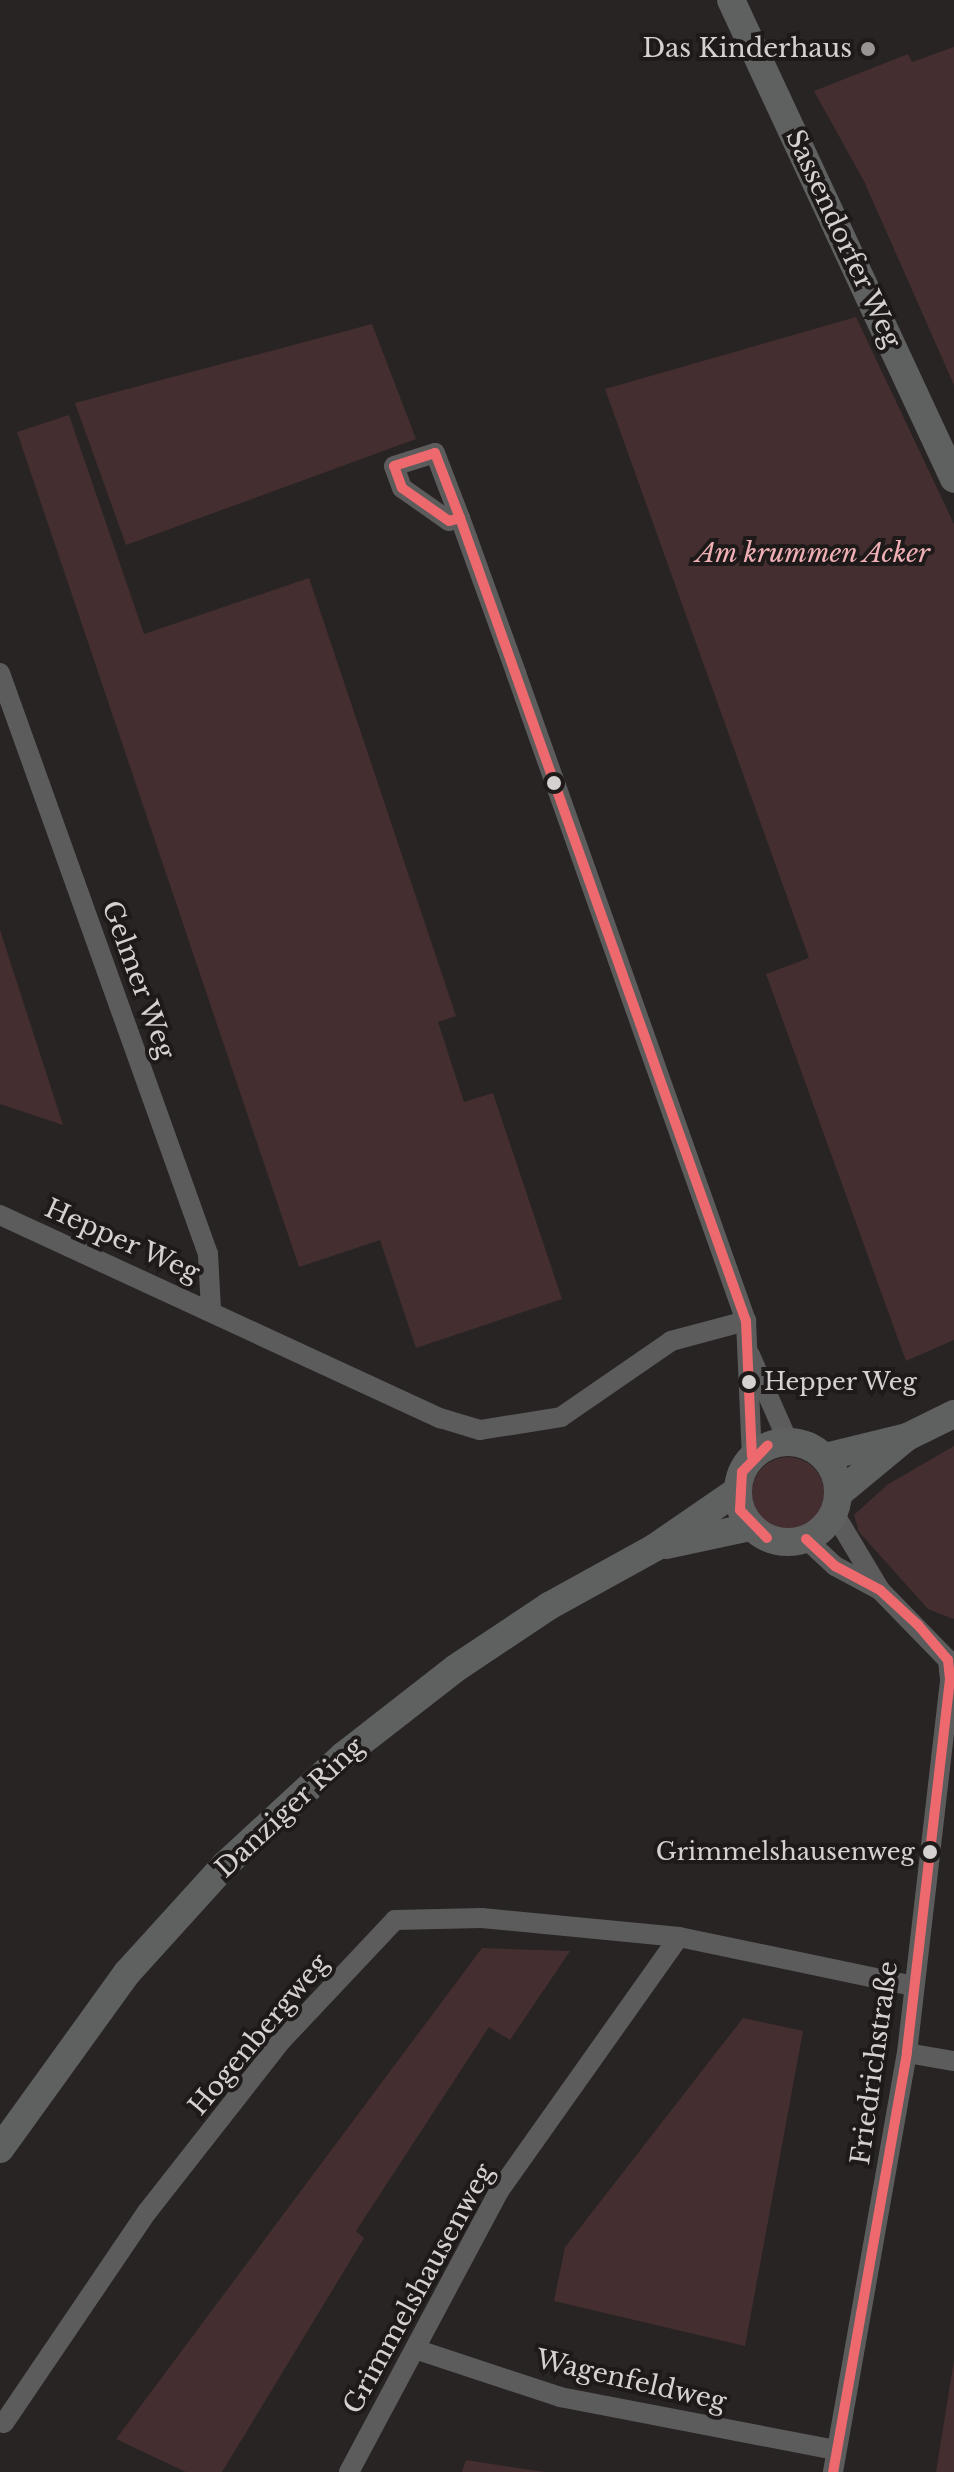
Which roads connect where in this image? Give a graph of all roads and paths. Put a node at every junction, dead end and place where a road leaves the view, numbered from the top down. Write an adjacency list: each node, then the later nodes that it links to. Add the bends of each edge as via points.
1 (731, 0): 2 (main road, Sassendorfer Weg)
2 (954, 479)
3 (460, 518): 8 (street)
4 (0, 673): 5 (street, Gelmer Weg)
5 (9, 728): 7 (street, Gelmer Weg, via 208,1254)
6 (0, 1215): 7 (street, Hepper Weg)
7 (211, 1309): 8 (street, Hepper Weg, via 440,1418 480,1430 561,1417 671,1341)
8 (746, 1321): 9 (street)
9 (750, 1355): 12 (street); 13 (street, via 746,1383)
10 (954, 1414): 11 (main road)
11 (907, 1437): 14 (main road); 16 (main road)
12 (788, 1441): 13 (main road); 14 (main road, via 808,1445)
13 (752, 1456): 15 (main road)
14 (825, 1457): 16 (main road, via 836,1474)
15 (737, 1491): 17 (main road); 19 (main road, Danziger Ring)
16 (836, 1503): 18 (main road); 20 (street)
17 (751, 1527): 18 (main road, via 786,1543); 19 (main road, Danziger Ring)
18 (806, 1539): 20 (street, via 835,1566)
19 (654, 1548): 25 (main road, Danziger Ring, via 482,1650 343,1756 225,1865 127,1973)
20 (880, 1590): 22 (street, Friedrichstraße, via 948,1660 950,1679)
21 (679, 1937): 22 (street); 26 (street, Grimmelshausenweg, via 499,2191); 27 (street, Hogenbergweg, via 482,1918 395,1920 282,2040 147,2212)
22 (913, 1986): 23 (street, Friedrichstraße)
23 (907, 2053): 24 (street); 28 (street, Friedrichstraße)
24 (954, 2061)
25 (0, 2149)
26 (418, 2350): 28 (street, Wagenfeldweg, via 560,2397); 29 (street, Grimmelshausenweg)
27 (4, 2423)
28 (836, 2450): 30 (street, Friedrichstraße)
29 (349, 2472)
30 (833, 2472)

